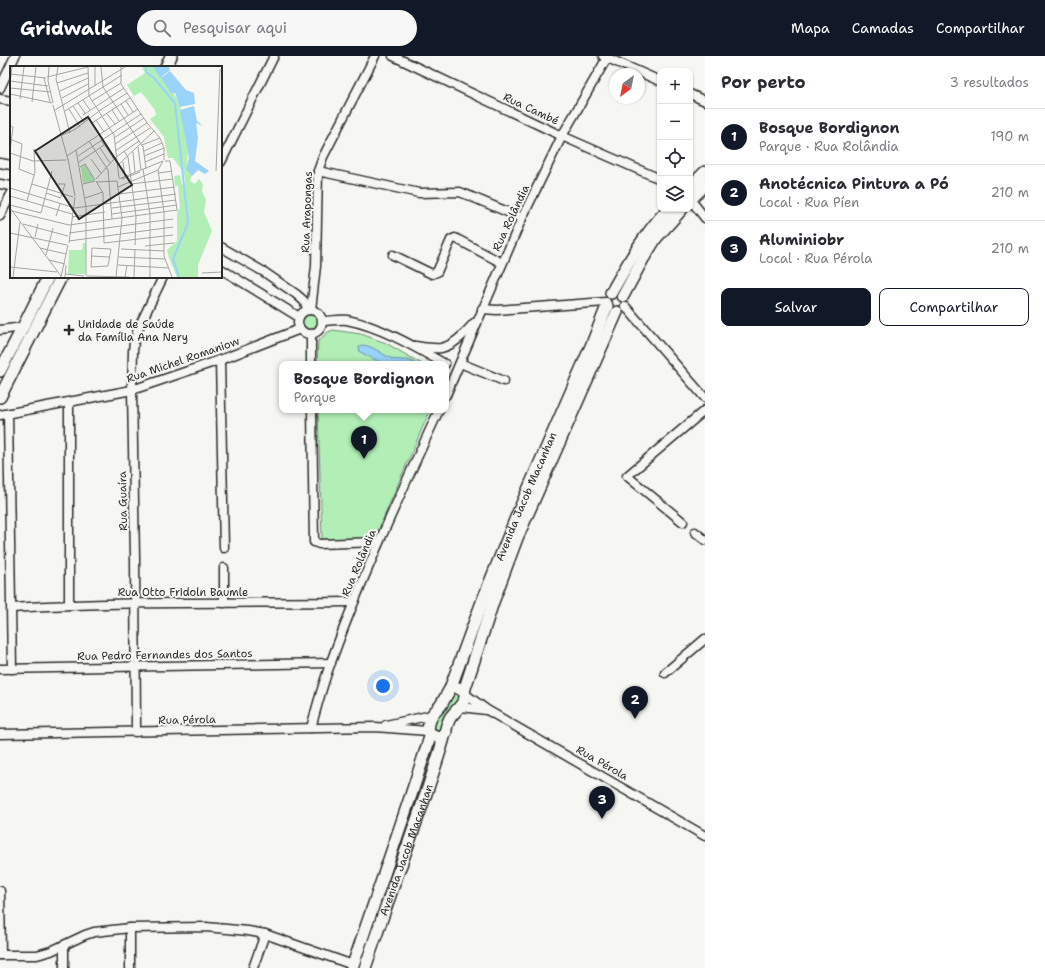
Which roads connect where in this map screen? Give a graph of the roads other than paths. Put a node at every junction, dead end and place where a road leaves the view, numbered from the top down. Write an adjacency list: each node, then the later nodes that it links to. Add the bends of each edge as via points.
1 (15, 56): 8 (street)
2 (171, 56): 7 (main road)
3 (274, 56): 16 (street)
4 (375, 56): 19 (street, Rua Arapongas)
5 (393, 56): 15 (street, Rua Cambé)
6 (606, 57): 9 (street); 15 (street, Rua Rolândia)
7 (166, 66)
8 (4, 70): 10 (street)
9 (657, 80)
10 (0, 88)
11 (693, 95): 14 (street)
12 (0, 98): 13 (street)
13 (10, 101)
14 (705, 101)
15 (562, 136): 21 (street, Rua Cambé); 32 (street, Rua Rolândia)
16 (222, 160)
17 (0, 163): 18 (street)
18 (10, 166)
19 (318, 171): 32 (street, via 419,193 460,192); 44 (street, Rua Arapongas, via 316,266)
20 (705, 172): 23 (main road)
21 (657, 178)
22 (0, 184): 25 (street)
23 (693, 184)
24 (705, 185): 27 (main road)
25 (10, 186)
26 (10, 196): 31 (street)
27 (693, 197)
28 (693, 204): 33 (street)
29 (665, 212): 41 (main road, Avenida Jacob Macanhan, via 642,240)
30 (679, 212): 42 (main road, Avenida Jacob Macanhan, via 656,238 642,259)
31 (0, 216)
32 (522, 218): 36 (street, Rua Rolândia)
33 (705, 218)
34 (222, 248): 44 (street, via 296,294)
35 (394, 255): 36 (street, via 432,274 437,272 451,240 455,238)
36 (502, 263): 43 (street, Rua Rolândia)
37 (222, 270): 45 (street)
38 (48, 278): 48 (main road)
39 (60, 278): 62 (main road)
40 (163, 278): 61 (street, Rua Guaíra, via 134,342)
41 (608, 300): 42 (main road, via 611,311); 42 (main road, via 617,292); 43 (street, via 497,310); 86 (main road, Avenida Jacob Macanhan, via 592,344 517,515)
42 (622, 305): 63 (street); 87 (main road, Avenida Jacob Macanhan, via 517,538)
43 (482, 309): 46 (street, Rua Rolândia)
44 (310, 310): 45 (street); 47 (street, via 318,312)
45 (299, 317): 49 (street)
46 (478, 319): 52 (street, via 460,338 446,346); 57 (street, Rua Rolândia)
47 (323, 321): 51 (street, via 320,331); 52 (street, via 346,320 372,327)
48 (23, 328): 50 (street); 58 (main road)
49 (300, 329): 51 (street); 53 (street, Rua Michel Romaniow)
50 (0, 330)
51 (311, 335): 54 (street)
52 (412, 346): 55 (street)
53 (220, 360): 61 (street, Rua Michel Romaniow); 73 (street)
54 (311, 361)
55 (440, 361)
56 (449, 364): 57 (street)
57 (459, 366): 59 (street); 60 (street, Rua Rolândia)
58 (0, 371)
59 (504, 381)
60 (449, 388)
61 (132, 390): 64 (street, Rua Michel Romaniow); 76 (street, Rua Guaíra)
62 (0, 397)
63 (705, 398)
64 (69, 402): 68 (street, Rua Michel Romaniow); 78 (street)
65 (705, 410): 69 (street, via 627,476)
66 (312, 413): 72 (street, via 314,542)
67 (438, 413): 72 (street, Rua Rolândia)
68 (4, 415): 79 (street)
69 (683, 522)
70 (694, 532): 71 (street)
71 (705, 540)
72 (379, 542): 75 (street, Rua Rolândia)
73 (224, 548)
74 (224, 568): 77 (street)
75 (354, 602): 77 (street, Rua Otto Fridoln Baumle); 81 (street, Rua Rolândia)
76 (135, 603): 77 (street, Rua Otto Fridoln Baumle); 78 (street, Rua Otto Fridoln Baumle); 82 (street, Rua Guaíra)
77 (224, 603)
78 (69, 605): 79 (street, Rua Otto Fridoln Baumle)
79 (12, 608): 84 (street)
80 (705, 639): 85 (street)
81 (331, 663): 82 (street, Rua Pedro Fernandes dos Santos); 92 (street, Rua Rolândia)
82 (136, 666): 84 (street, Rua Pedro Fernandes dos Santos); 93 (street, Rua Guaíra)
83 (0, 669): 84 (street, Rua Pedro Fernandes dos Santos)
84 (12, 669)
85 (665, 673)
86 (450, 689): 87 (main road, via 455,687); 90 (main road, Avenida Jacob Macanhan)
87 (464, 692): 88 (main road, Avenida Jacob Macanhan); 89 (street, Rua Pérola)
88 (461, 707): 89 (street, Rua Pérola); 94 (main road, Avenida Jacob Macanhan, via 450,719)
89 (488, 710): 97 (street, Rua Pérola)
90 (432, 715): 91 (street, Rua Pérola); 95 (main road, Avenida Jacob Macanhan, via 429,723)
91 (375, 727): 92 (street, Rua Pérola); 95 (street, Rua Pérola)
92 (311, 728): 93 (street, Rua Pérola)
93 (136, 732): 96 (street, Rua Pérola)
94 (446, 732): 95 (main road, via 438,737); 107 (main road, Avenida Jacob Macanhan, via 432,780)
95 (430, 733): 103 (main road, Avenida Jacob Macanhan, via 412,795)
96 (0, 734)
97 (705, 836)
98 (0, 891): 102 (street)
99 (130, 928): 100 (street, via 206,927); 101 (street, via 90,934); 105 (street)
100 (265, 934): 103 (street); 106 (street)
101 (64, 945): 102 (street, via 38,955); 104 (street)
102 (1, 955)
103 (352, 966)
104 (64, 968)
105 (130, 968)
106 (253, 968)
107 (365, 968)

